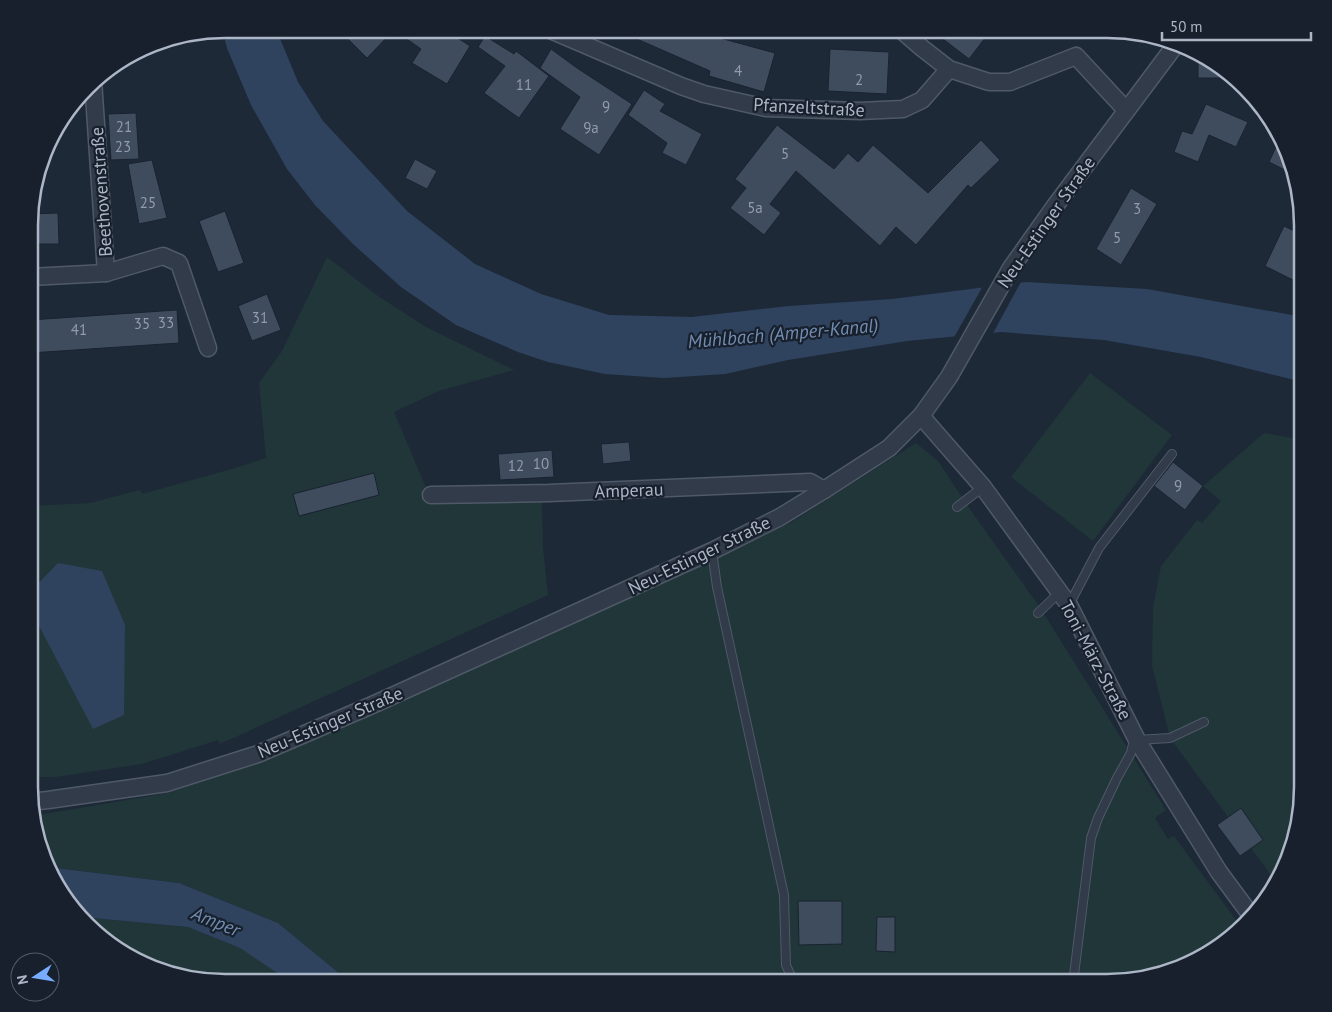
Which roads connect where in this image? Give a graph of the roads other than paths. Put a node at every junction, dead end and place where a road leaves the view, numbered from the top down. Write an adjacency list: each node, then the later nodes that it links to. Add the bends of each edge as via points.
1 (569, 38): 4 (street, Pfanzeltstraße, via 682,86 766,108 903,109 922,100)
2 (910, 38): 4 (street)
3 (1172, 49): 6 (street, Neu-Estinger Straße)
4 (949, 69): 6 (street, via 989,82 1010,82 1076,56)
5 (95, 90): 7 (street, Beethovenstraße)
6 (1126, 110): 10 (street, Neu-Estinger Straße, via 1008,272 950,377)
7 (106, 273): 8 (street, Beethovenstraße); 9 (street, Beethovenstraße, via 163,256 180,263)
8 (38, 277)
9 (208, 348)
10 (921, 416): 12 (street, Toni-März-Straße); 13 (street, Neu-Estinger Straße, via 889,448)
11 (1172, 454): 17 (lane)
12 (983, 487): 15 (lane); 17 (street, Toni-März-Straße)
13 (824, 490): 14 (street, Amperau, via 810,482 568,493); 16 (street, Neu-Estinger Straße, via 780,517)
14 (431, 495)
15 (957, 507)
16 (712, 551): 21 (street, Neu-Estinger Straße, via 258,754 166,783); 23 (lane, via 717,587 784,894 786,965)
17 (1064, 598): 18 (lane); 20 (street, Toni-März-Straße)
18 (1038, 613)
19 (1204, 722): 20 (lane, via 1170,738)
20 (1137, 740): 22 (street, Toni-März-Straße, via 1219,872); 24 (lane, via 1091,838)
21 (38, 801)
22 (1248, 911)
23 (790, 975)
24 (1074, 975)

